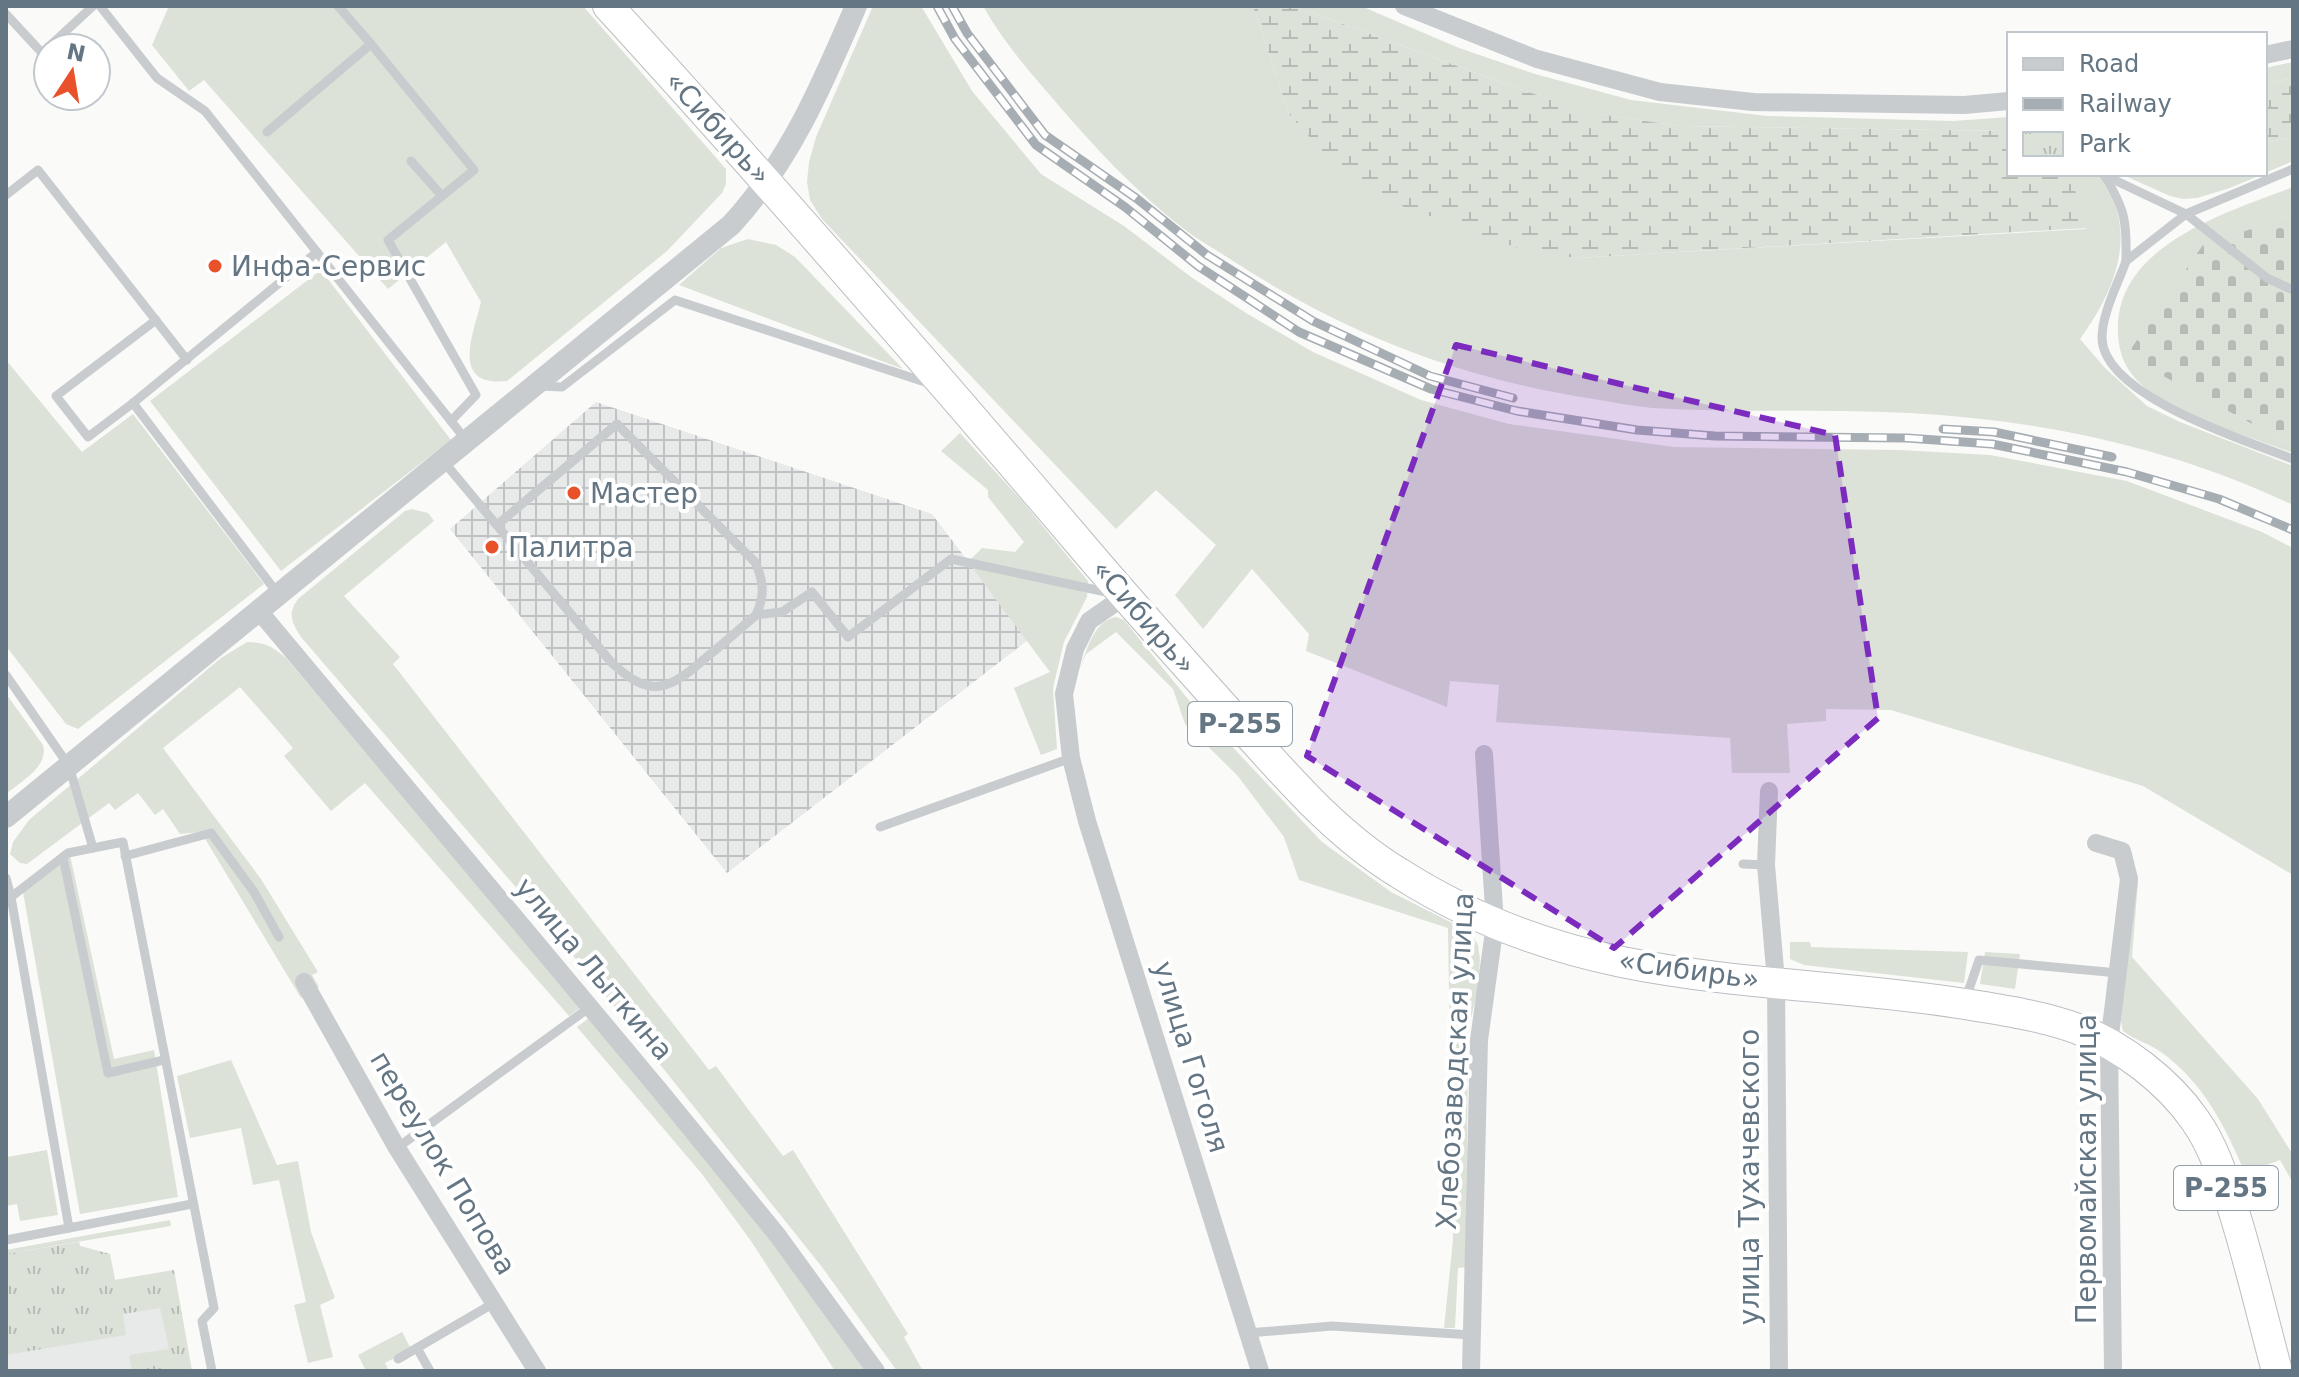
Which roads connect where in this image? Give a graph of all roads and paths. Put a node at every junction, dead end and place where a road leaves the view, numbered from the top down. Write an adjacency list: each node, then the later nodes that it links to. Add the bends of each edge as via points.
1 (93, 6): 7 (lane, via 42,53)
2 (100, 6): 21 (lane, via 157,78 205,111)
3 (338, 6): 8 (lane)
4 (608, 6): 17 (highway, «Сибирь» / Р-255)
5 (1404, 6): 11 (street, via 1537,59 1660,92 1753,102)
6 (855, 8): 17 (street, via 791,147)
7 (6, 14)
8 (371, 44): 12 (lane); 19 (lane, via 474,170)
9 (2293, 49): 10 (street)
10 (2267, 55)
11 (2007, 101)
12 (267, 132)
13 (411, 161): 19 (lane)
14 (2293, 169): 20 (lane)
15 (2105, 176): 22 (lane, via 2121,202)
16 (2108, 176): 20 (lane)
17 (767, 182): 26 (street, via 716,239); 27 (highway, «Сибирь» / Р-255)
18 (6, 195): 24 (lane, via 38,170)
19 (442, 196): 29 (lane, via 388,240 476,395)
20 (2186, 214): 22 (lane); 23 (lane, via 2267,278)
21 (317, 252): 25 (lane); 29 (lane)
22 (2126, 261): 31 (lane, via 2102,337 2113,366 2155,401)
23 (2293, 290)
24 (156, 320): 25 (lane); 28 (lane, via 56,396 88,437)
25 (187, 360): 28 (lane)
26 (534, 386): 27 (lane, via 562,387 675,300); 30 (street)
27 (949, 390): 35 (highway, «Сибирь» / Р-255)
28 (133, 403): 34 (lane)
29 (451, 421): 30 (lane)
30 (466, 440): 32 (street)
31 (2293, 459)
32 (442, 460): 33 (lane); 34 (street)
33 (497, 525): 37 (lane, via 611,662 646,686 679,681); 37 (lane, via 617,424 755,562 764,592)
34 (278, 594): 36 (street)
35 (1125, 596): 37 (lane, via 951,559 848,637 812,592 782,612); 40 (street, улица Гоголя, via 1089,621 1075,649 1064,694); 53 (highway, «Сибирь» / Р-255, via 1293,784 1344,833 1395,871)
36 (259, 611): 41 (street); 59 (street, улица Лыткина)
37 (756, 615)
38 (6, 675): 41 (lane)
39 (1484, 754): 53 (street, Хлебозаводская улица)
40 (1071, 758): 44 (lane); 67 (street, улица Гоголя)
41 (69, 766): 43 (street); 46 (lane)
42 (1769, 791): 50 (street, улица Тухачевского)
43 (6, 817)
44 (880, 827)
45 (2096, 843): 55 (street, Первомайская улица, via 2122,851 2129,879)
46 (93, 848): 47 (lane, via 123,842); 48 (lane)
47 (125, 856): 54 (lane, via 211,833); 61 (lane)
48 (63, 857): 52 (lane); 61 (lane, via 108,1073)
49 (1743, 864): 50 (lane)
50 (1766, 865): 56 (street, улица Тухачевского)
51 (6, 878): 52 (lane)
52 (8, 899): 64 (lane)
53 (1495, 924): 56 (highway, «Сибирь» / Р-255, via 1626,963); 68 (street, Хлебозаводская улица, via 1479,1040)
54 (279, 937)
55 (2118, 973): 58 (lane, via 1979,960); 60 (street, Первомайская улица)
56 (1776, 981): 58 (highway, «Сибирь» / Р-255); 77 (street, улица Тухачевского)
57 (304, 982): 62 (street, переулок Попова)
58 (1964, 1004): 60 (highway, «Сибирь» / Р-255, via 2054,1022)
59 (590, 1007): 62 (lane); 74 (street, улица Лыткина, via 778,1236)
60 (2109, 1044): 78 (street, Первомайская улица); 79 (highway, Р-255, via 2159,1080 2194,1119 2211,1149)
61 (164, 1060): 63 (lane)
62 (397, 1148): 66 (street, переулок Попова)
63 (192, 1204): 64 (lane); 71 (lane, via 214,1308 202,1321)
64 (69, 1228): 65 (lane)
65 (6, 1240)
66 (494, 1303): 69 (lane); 73 (street, переулок Попова)
67 (1248, 1333): 68 (lane, via 1332,1326); 75 (street, улица Гоголя)
68 (1472, 1335): 76 (street, Хлебозаводская улица)
69 (417, 1348): 70 (lane); 72 (lane)
70 (398, 1359)
71 (212, 1371)
72 (430, 1371)
73 (537, 1371)
74 (876, 1371)
75 (1260, 1371)
76 (1471, 1371)
77 (1779, 1371)
78 (2113, 1371)
79 (2277, 1371)

